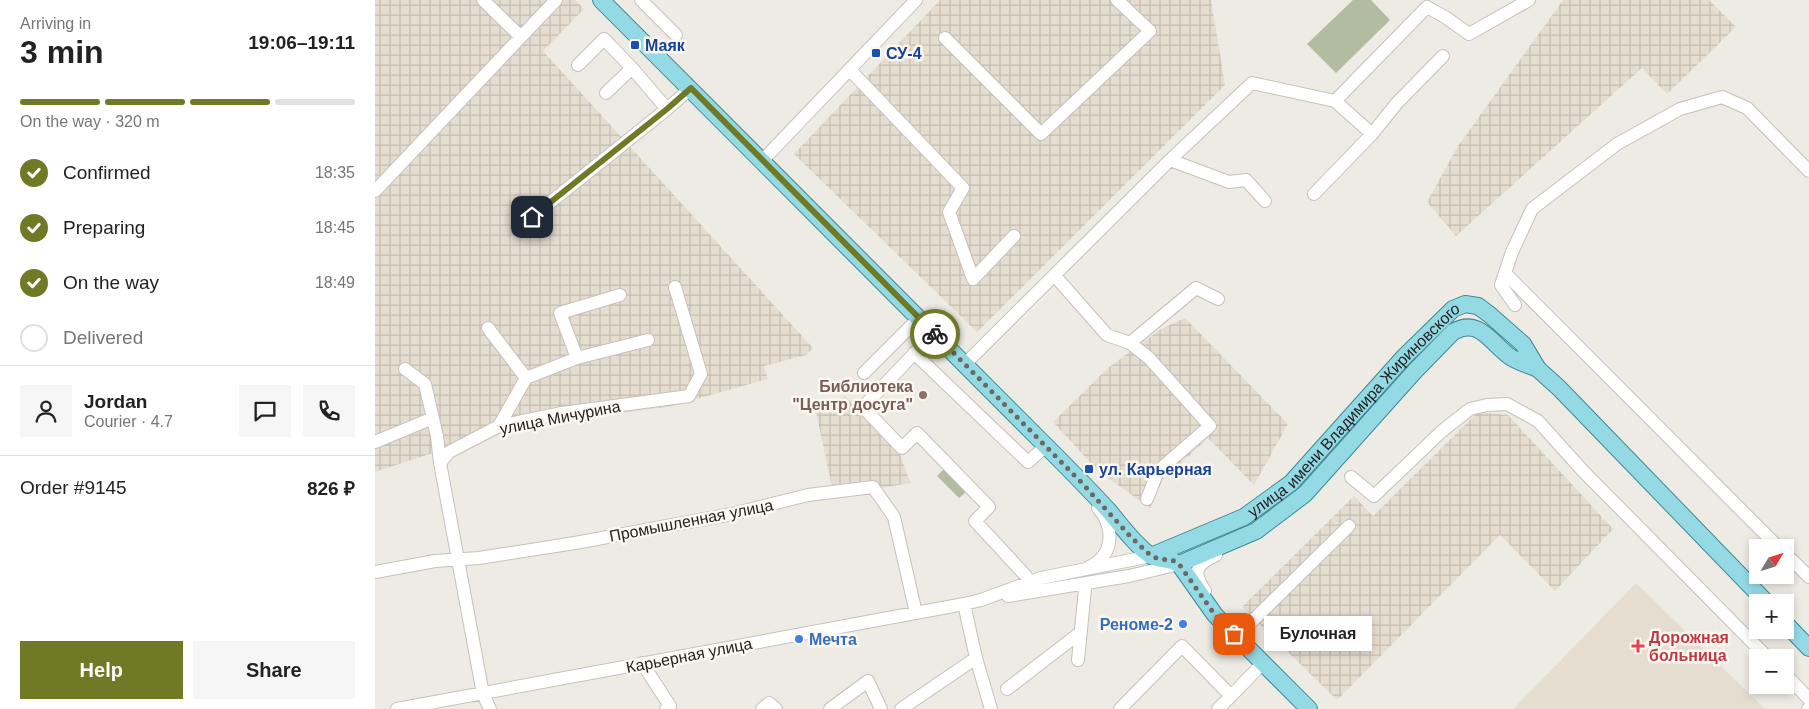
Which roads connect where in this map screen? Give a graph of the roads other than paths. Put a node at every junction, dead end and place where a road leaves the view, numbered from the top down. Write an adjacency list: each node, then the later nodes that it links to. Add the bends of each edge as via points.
1 (483, 0): 9 (street)
2 (556, 0): 9 (street)
3 (601, 0): 15 (main road)
4 (641, 0): 8 (street)
5 (917, 0): 14 (street)
6 (1117, 0): 10 (street, via 1150,31 1041,134)
7 (1529, 0): 17 (street, via 1469,34 1427,7)
8 (676, 35)
9 (521, 37): 23 (street)
10 (945, 38)
11 (1443, 56): 19 (street, via 1397,102)
12 (578, 65): 13 (street, via 603,39)
13 (633, 68): 16 (street); 18 (street)
14 (850, 70): 21 (street); 27 (street, via 963,188 949,212 973,279)
15 (691, 88): 18 (street); 21 (main road)
16 (606, 93)
17 (1335, 101): 19 (street); 20 (street, via 1252,83)
18 (667, 109): 26 (street)
19 (1373, 134): 24 (street)
20 (1170, 160): 25 (street, via 1229,182 1246,180); 29 (street)
21 (762, 162): 34 (main road)
22 (1809, 171): 28 (street, via 1747,108 1722,97 1680,109 1617,144 1532,209)
23 (375, 191)
24 (1315, 194)
25 (1265, 201)
26 (517, 229)
27 (1014, 236)
28 (1505, 273): 33 (street, via 1501,285); 55 (street)
29 (1055, 276): 38 (street, via 1107,335); 41 (street)
30 (675, 288): 47 (street, улица Мичурина, via 701,374 689,396 562,413)
31 (620, 295): 40 (street, via 560,313)
32 (1218, 299): 38 (street, via 1196,288)
33 (1515, 305)
34 (919, 318): 36 (main road); 44 (street)
35 (488, 328): 45 (street)
36 (933, 333): 39 (street); 41 (main road)
37 (648, 340): 40 (street)
38 (1130, 342): 52 (street, via 1149,358 1210,426 1158,471)
39 (914, 353): 49 (street, via 1028,462); 62 (street, via 863,407 902,448 917,433 989,507 975,521)
40 (577, 358): 45 (street)
41 (965, 364): 49 (main road)
42 (405, 369): 46 (street, via 425,384)
43 (1538, 369): 54 (main road, улица имени Владимира Жириновского, via 1511,357 1477,328 1469,326 1453,332 1305,494); 56 (main road, улица имени Владимира Жириновского, via 1523,344 1478,306 1465,304 1453,308 1403,358 1291,483 1244,517); 65 (main road, улица имени Владимира Жириновского)
44 (865, 373)
45 (526, 378): 47 (street)
46 (433, 418): 48 (street); 50 (street)
47 (499, 426): 50 (street, улица Мичурина, via 449,452)
48 (375, 442)
49 (1049, 448): 56 (main road); 60 (street, via 1104,514 1110,530 1109,545 1104,554)
50 (439, 463): 57 (street)
51 (1351, 477): 73 (street, via 1374,496 1442,431 1470,409 1487,404 1507,404 1537,422)
52 (1147, 499)
53 (1349, 526): 71 (street)
54 (1255, 531): 59 (main road, улица имени Владимира Жириновского); 71 (street, via 1237,545 1207,559 1198,570 1199,581)
55 (1770, 539)
56 (1151, 556): 59 (main road); 60 (street, Карьерная улица)
57 (457, 559): 61 (street, Промышленная улица); 68 (street, Промышленная улица, via 575,543 732,514 808,495 873,487 893,517); 80 (street)
58 (1794, 562): 63 (street)
59 (1179, 564): 66 (street, Карьерная улица, via 1048,591); 71 (main road, via 1215,615)
60 (1082, 570): 66 (street, Карьерная улица, via 1041,578)
61 (375, 572)
62 (1026, 576)
63 (1809, 577)
64 (1085, 589): 69 (street)
65 (1758, 594)
66 (981, 600): 67 (street, Карьерная улица)
67 (964, 604): 68 (street, Карьерная улица); 74 (street)
68 (916, 613): 76 (street, Карьерная улица)
69 (1081, 632): 75 (street); 79 (street)
70 (1794, 632): 72 (main road)
71 (1235, 635): 77 (main road)
72 (1809, 648)
73 (1759, 649)
74 (976, 658): 90 (street); 91 (street)
75 (1078, 660)
76 (641, 663): 80 (street, Карьерная улица); 83 (street)
77 (1263, 663): 81 (street); 94 (main road)
78 (1794, 683): 82 (street)
79 (1007, 689)
80 (483, 694): 84 (street, Карьерная улица); 85 (street)
81 (1231, 696): 92 (street, via 1182,646); 93 (street)
82 (1809, 698)
83 (669, 708)
84 (397, 709)
85 (490, 709)
86 (761, 709): 87 (street, via 769,703)
87 (776, 709)
88 (830, 709): 89 (street, via 868,681)
89 (881, 709)
90 (901, 709)
91 (991, 709)
92 (1120, 709)
93 (1218, 709)
94 (1309, 709)

